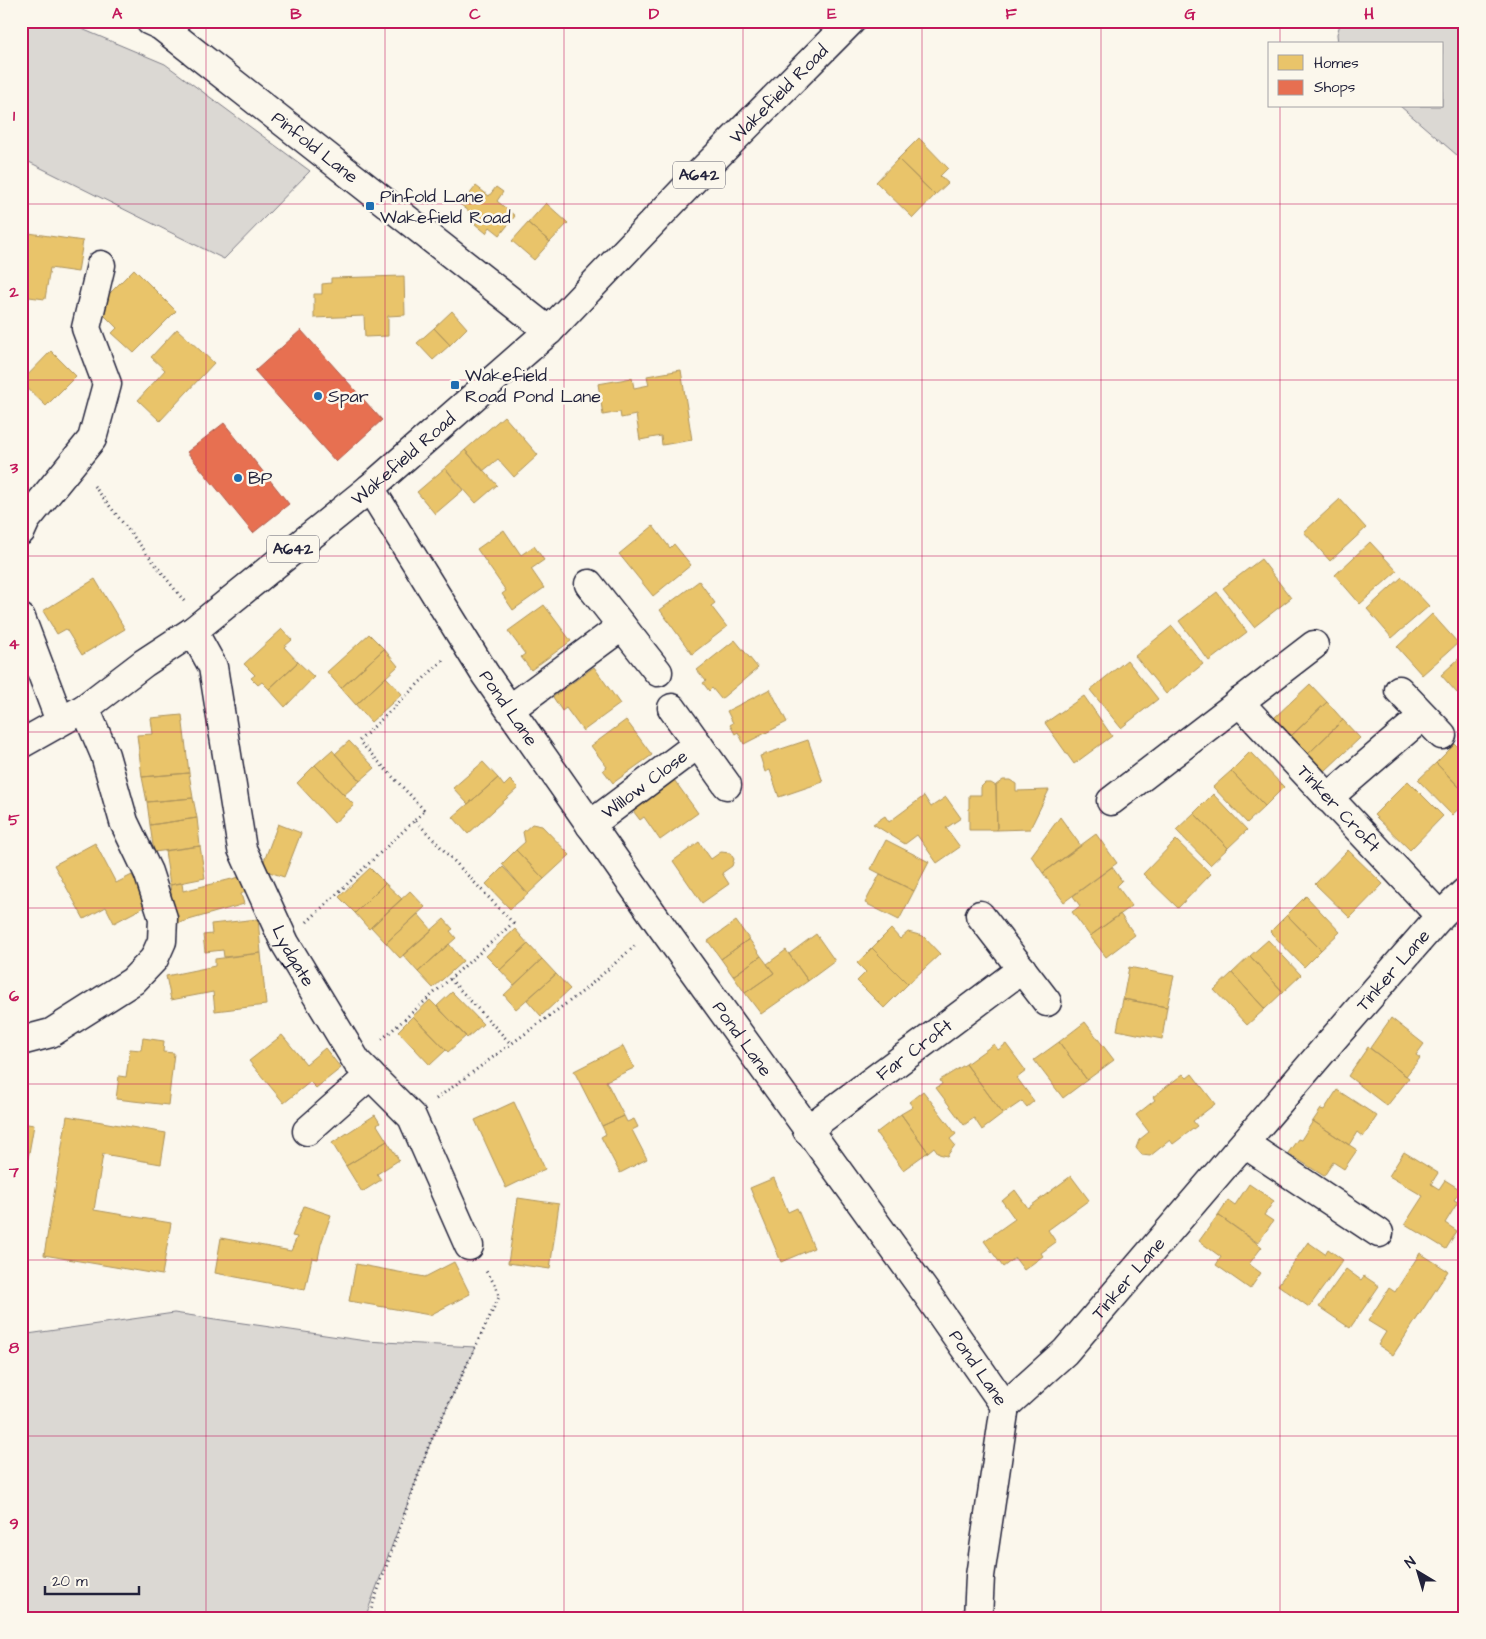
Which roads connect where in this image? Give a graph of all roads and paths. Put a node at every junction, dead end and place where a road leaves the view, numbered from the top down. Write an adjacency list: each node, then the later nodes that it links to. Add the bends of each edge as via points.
1 (150, 21): 4 (main road, Pinfold Lane, via 161,26)
2 (851, 21): 4 (main road, Wakefield Road / A642)
3 (101, 266): 7 (main road, via 86,328 107,384 92,439 26,520)
4 (549, 331): 6 (main road, Wakefield Road / A642)
5 (90, 482): 11 (path)
6 (370, 488): 11 (main road, Wakefield Road / A642); 12 (main road, Pond Lane)
7 (21, 532)
8 (589, 584): 10 (main road)
9 (21, 618): 21 (main road)
10 (622, 626): 14 (main road); 19 (main road)
11 (197, 628): 17 (main road, Wakefield Road / A642); 34 (main road, Lydgate, via 213,666 242,849)
12 (463, 640): 19 (main road, Pond Lane); 28 (path, via 359,740 425,811)
13 (1314, 645): 16 (main road)
14 (658, 672)
15 (1398, 690): 20 (main road)
16 (1240, 702): 26 (main road, Tinker Croft); 27 (main road)
17 (85, 708): 21 (main road, Wakefield Road / A642); 38 (main road, via 105,755 124,822 148,872 163,918 162,941 154,959 133,981 51,1033)
18 (672, 708): 24 (main road, Willow Close)
19 (510, 709): 29 (main road, Pond Lane)
20 (1423, 716): 22 (main road); 26 (main road)
21 (60, 721): 23 (main road, Wakefield Road / A642)
22 (1442, 735)
23 (21, 744)
24 (698, 744): 25 (main road, Willow Close); 29 (main road, Willow Close)
25 (727, 785)
26 (1328, 798): 32 (main road, Tinker Croft)
27 (1111, 801)
28 (416, 820): 34 (path); 36 (path, via 513,923)
29 (590, 825): 33 (main road, Pond Lane)
30 (1465, 892): 32 (main road, Tinker Lane)
31 (980, 914): 35 (main road)
32 (1440, 916): 44 (main road, Tinker Lane)
33 (659, 923): 39 (path, via 582,992); 42 (main road, Pond Lane)
34 (285, 943): 40 (main road, Lydgate)
35 (1022, 969): 37 (main road); 42 (main road, Far Croft)
36 (450, 979): 39 (path); 40 (path)
37 (1047, 1002)
38 (21, 1041)
39 (511, 1044): 41 (path)
40 (363, 1069): 41 (main road, Lydgate); 43 (main road)
41 (412, 1117): 46 (main road, Lydgate)
42 (807, 1130): 47 (main road, Pond Lane)
43 (307, 1131)
44 (1245, 1144): 45 (main road); 47 (main road, Tinker Lane, via 1065,1352)
45 (1379, 1233)
46 (469, 1246): 48 (path, via 497,1288 499,1297 429,1446)
47 (1005, 1406): 49 (main road, Pond Lane, via 980,1576)
48 (368, 1618)
49 (978, 1618)

